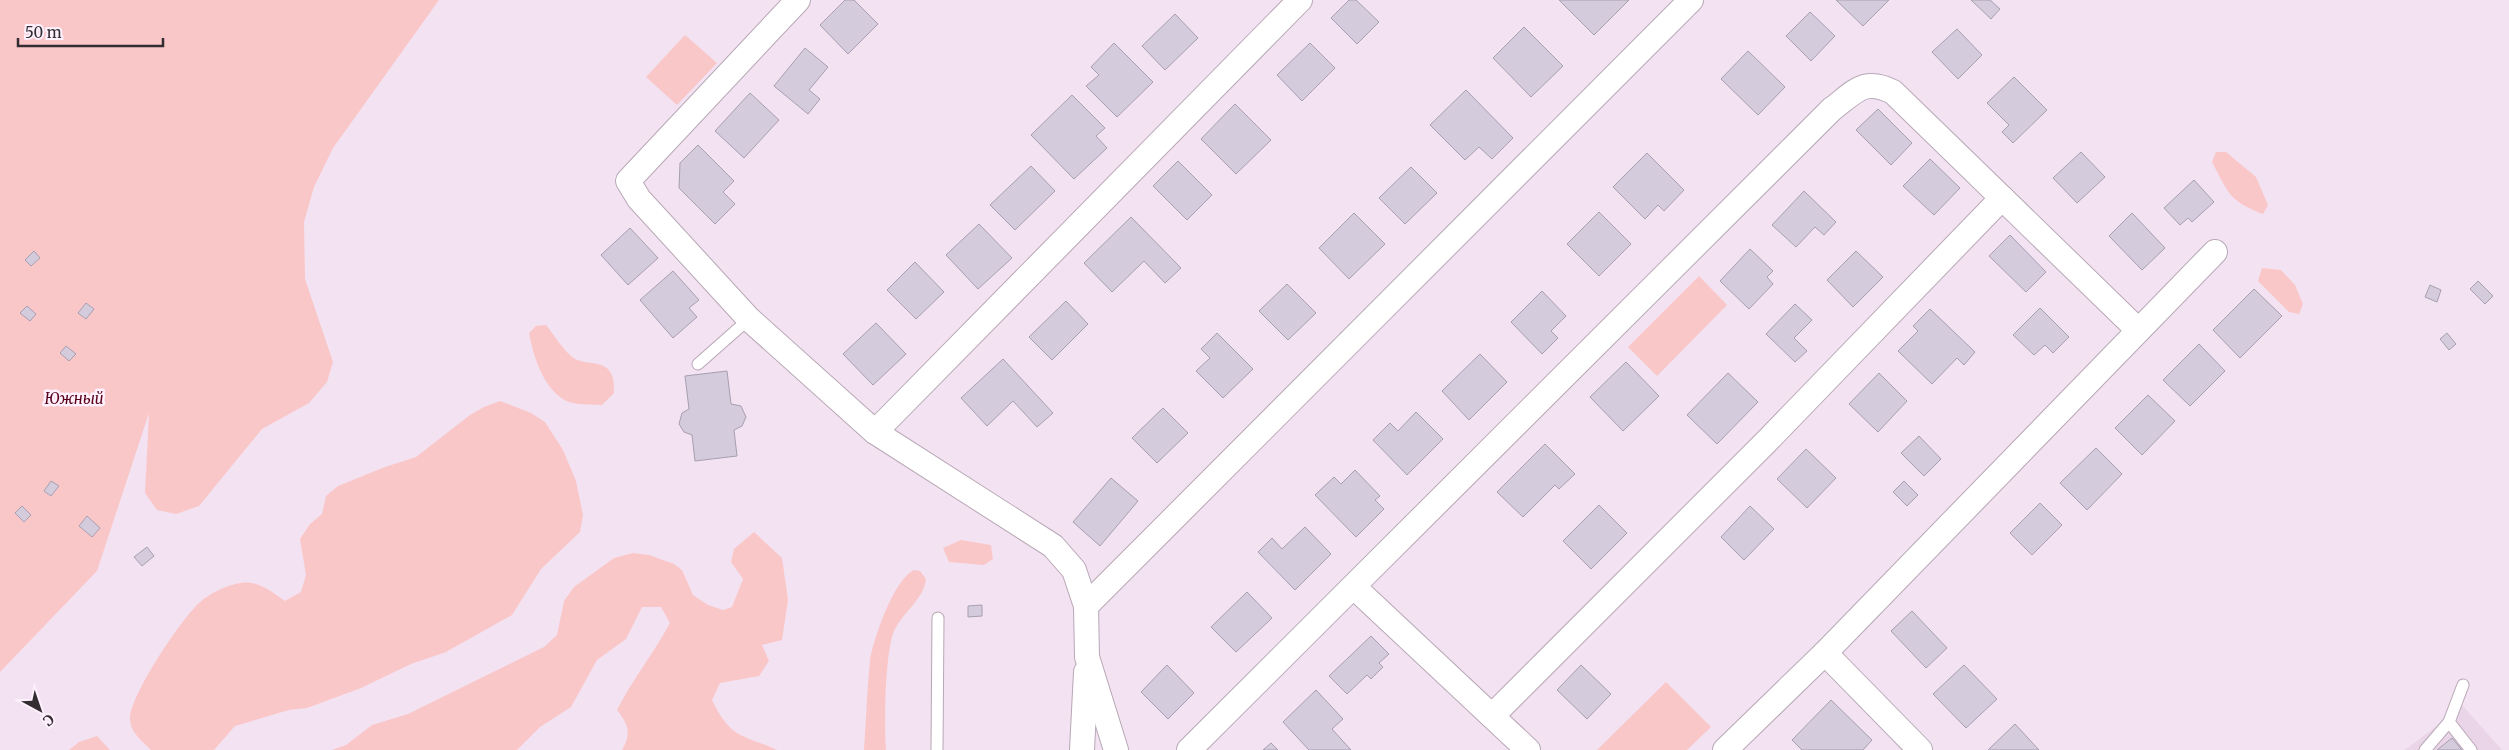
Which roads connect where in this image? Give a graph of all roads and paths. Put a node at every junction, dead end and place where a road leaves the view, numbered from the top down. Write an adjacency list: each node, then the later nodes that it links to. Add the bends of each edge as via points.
1 (798, 0): 6 (street, via 628,181 639,199)
2 (1300, 0): 9 (street)
3 (1692, 0): 11 (street)
4 (2002, 198): 7 (street); 10 (street, via 1893,92 1879,84 1863,87 1825,116); 16 (street)
5 (2215, 252): 7 (street)
6 (749, 319): 8 (lane); 9 (street)
7 (2138, 330): 13 (street)
8 (698, 364)
9 (875, 432): 11 (street, via 1053,546 1074,570)
10 (1354, 587): 16 (street); 21 (street)
11 (1086, 606): 14 (street)
12 (938, 618): 18 (lane)
13 (1825, 654): 23 (street); 24 (street)
14 (1087, 657): 19 (street); 20 (street)
15 (2462, 685): 17 (lane)
16 (1492, 716): 22 (street)
17 (2449, 722): 25 (lane); 26 (lane)
18 (937, 750)
19 (1082, 750)
20 (1116, 750)
21 (1189, 750)
22 (1528, 750)
23 (1725, 750)
24 (1920, 750)
25 (2425, 750)
26 (2471, 750)

